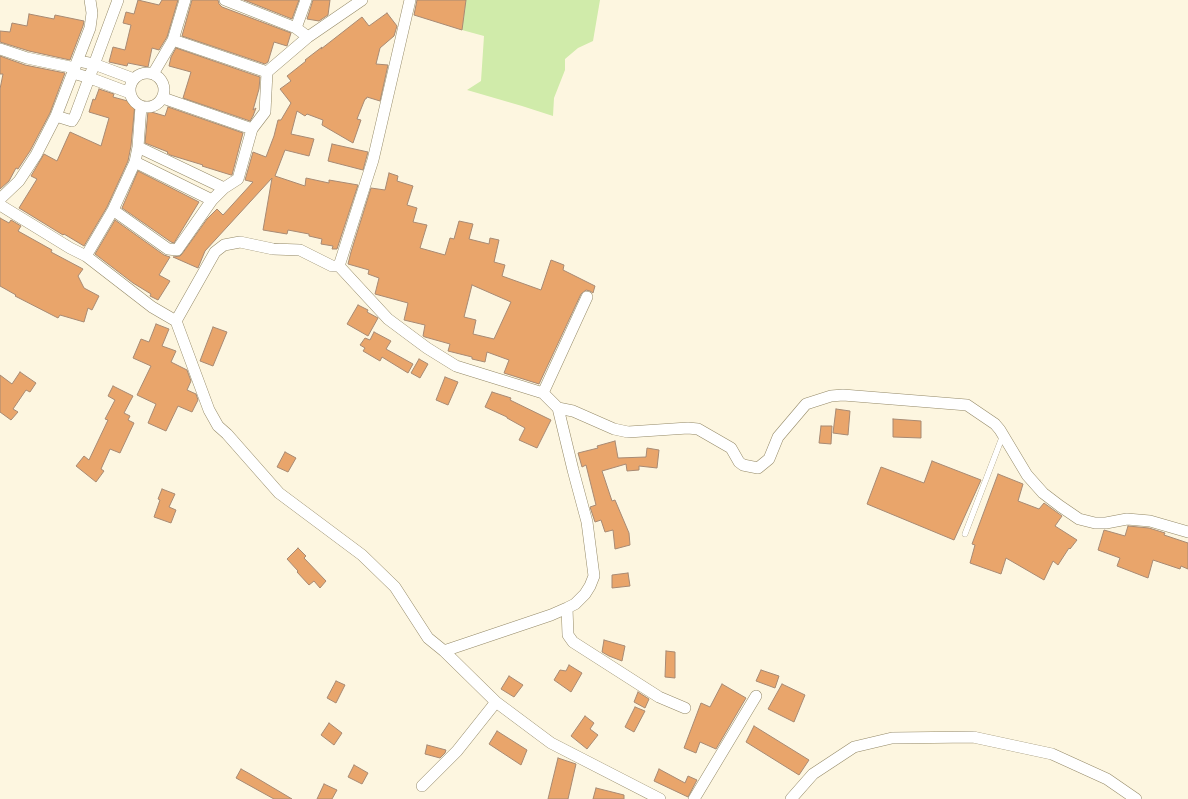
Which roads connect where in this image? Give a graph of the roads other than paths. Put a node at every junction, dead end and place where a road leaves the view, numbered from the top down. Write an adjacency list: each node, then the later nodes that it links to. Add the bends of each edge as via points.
1 (90, 0): 14 (street, via 90,28)
2 (118, 0): 13 (street)
3 (185, 0): 11 (street)
4 (225, 0): 8 (street)
5 (306, 0): 9 (street)
6 (362, 0): 10 (street)
7 (410, 0): 32 (street, via 373,160)
8 (251, 5): 9 (street)
9 (296, 28): 10 (street)
10 (308, 37): 15 (street)
11 (173, 40): 15 (street); 16 (street)
12 (0, 49): 14 (street, via 27,58)
13 (94, 64): 14 (street); 17 (street); 18 (street)
14 (75, 67): 17 (street); 22 (street)
15 (266, 72): 23 (street, via 265,112)
16 (153, 74): 18 (street, via 142,74); 20 (street, via 161,79 165,88)
17 (90, 78): 19 (street); 22 (street, via 72,121)
18 (134, 79): 19 (street)
19 (130, 93): 21 (street, via 134,101)
20 (163, 98): 21 (street, via 154,107); 23 (street)
21 (141, 106): 24 (street)
22 (56, 116): 27 (street, via 36,155 18,181)
23 (252, 130): 26 (street, via 238,179)
24 (138, 147): 25 (street); 26 (street)
25 (135, 162): 28 (street); 30 (street)
26 (224, 188): 28 (street)
27 (0, 199)
28 (212, 200): 30 (street, via 177,250 168,249)
29 (0, 205): 31 (street)
30 (113, 210): 31 (street)
31 (86, 256): 34 (street, via 152,307)
32 (339, 266): 34 (street, via 332,266 300,250 273,249 240,242 228,243 215,252); 35 (street, via 388,319 427,348 456,366)
33 (587, 297): 35 (street)
34 (176, 321): 41 (street, via 209,410 218,426 280,493 362,555 395,587 428,638)
35 (542, 393): 36 (street)
36 (558, 408): 37 (street, via 573,411 614,429 628,432 698,429 731,448 739,462 752,468 758,468 769,459 778,437 806,404 831,396 968,405 995,424); 40 (street, via 587,522 594,576 585,594)
37 (1003, 435): 38 (street, via 1027,475 1043,493 1079,520 1095,523 1126,519 1150,521); 39 (lane)
38 (1188, 532)
39 (965, 534)
40 (567, 608): 41 (street); 44 (street, via 568,635 573,642 660,697)
41 (444, 651): 43 (street)
42 (756, 696): 47 (street)
43 (496, 702): 45 (street, via 457,751); 46 (street, via 551,743)
44 (685, 708)
45 (422, 786)
46 (660, 799)
47 (694, 799)
48 (791, 799): 49 (street, via 813,774 854,747 892,738 973,737 1052,754 1107,779)
49 (1136, 799)

